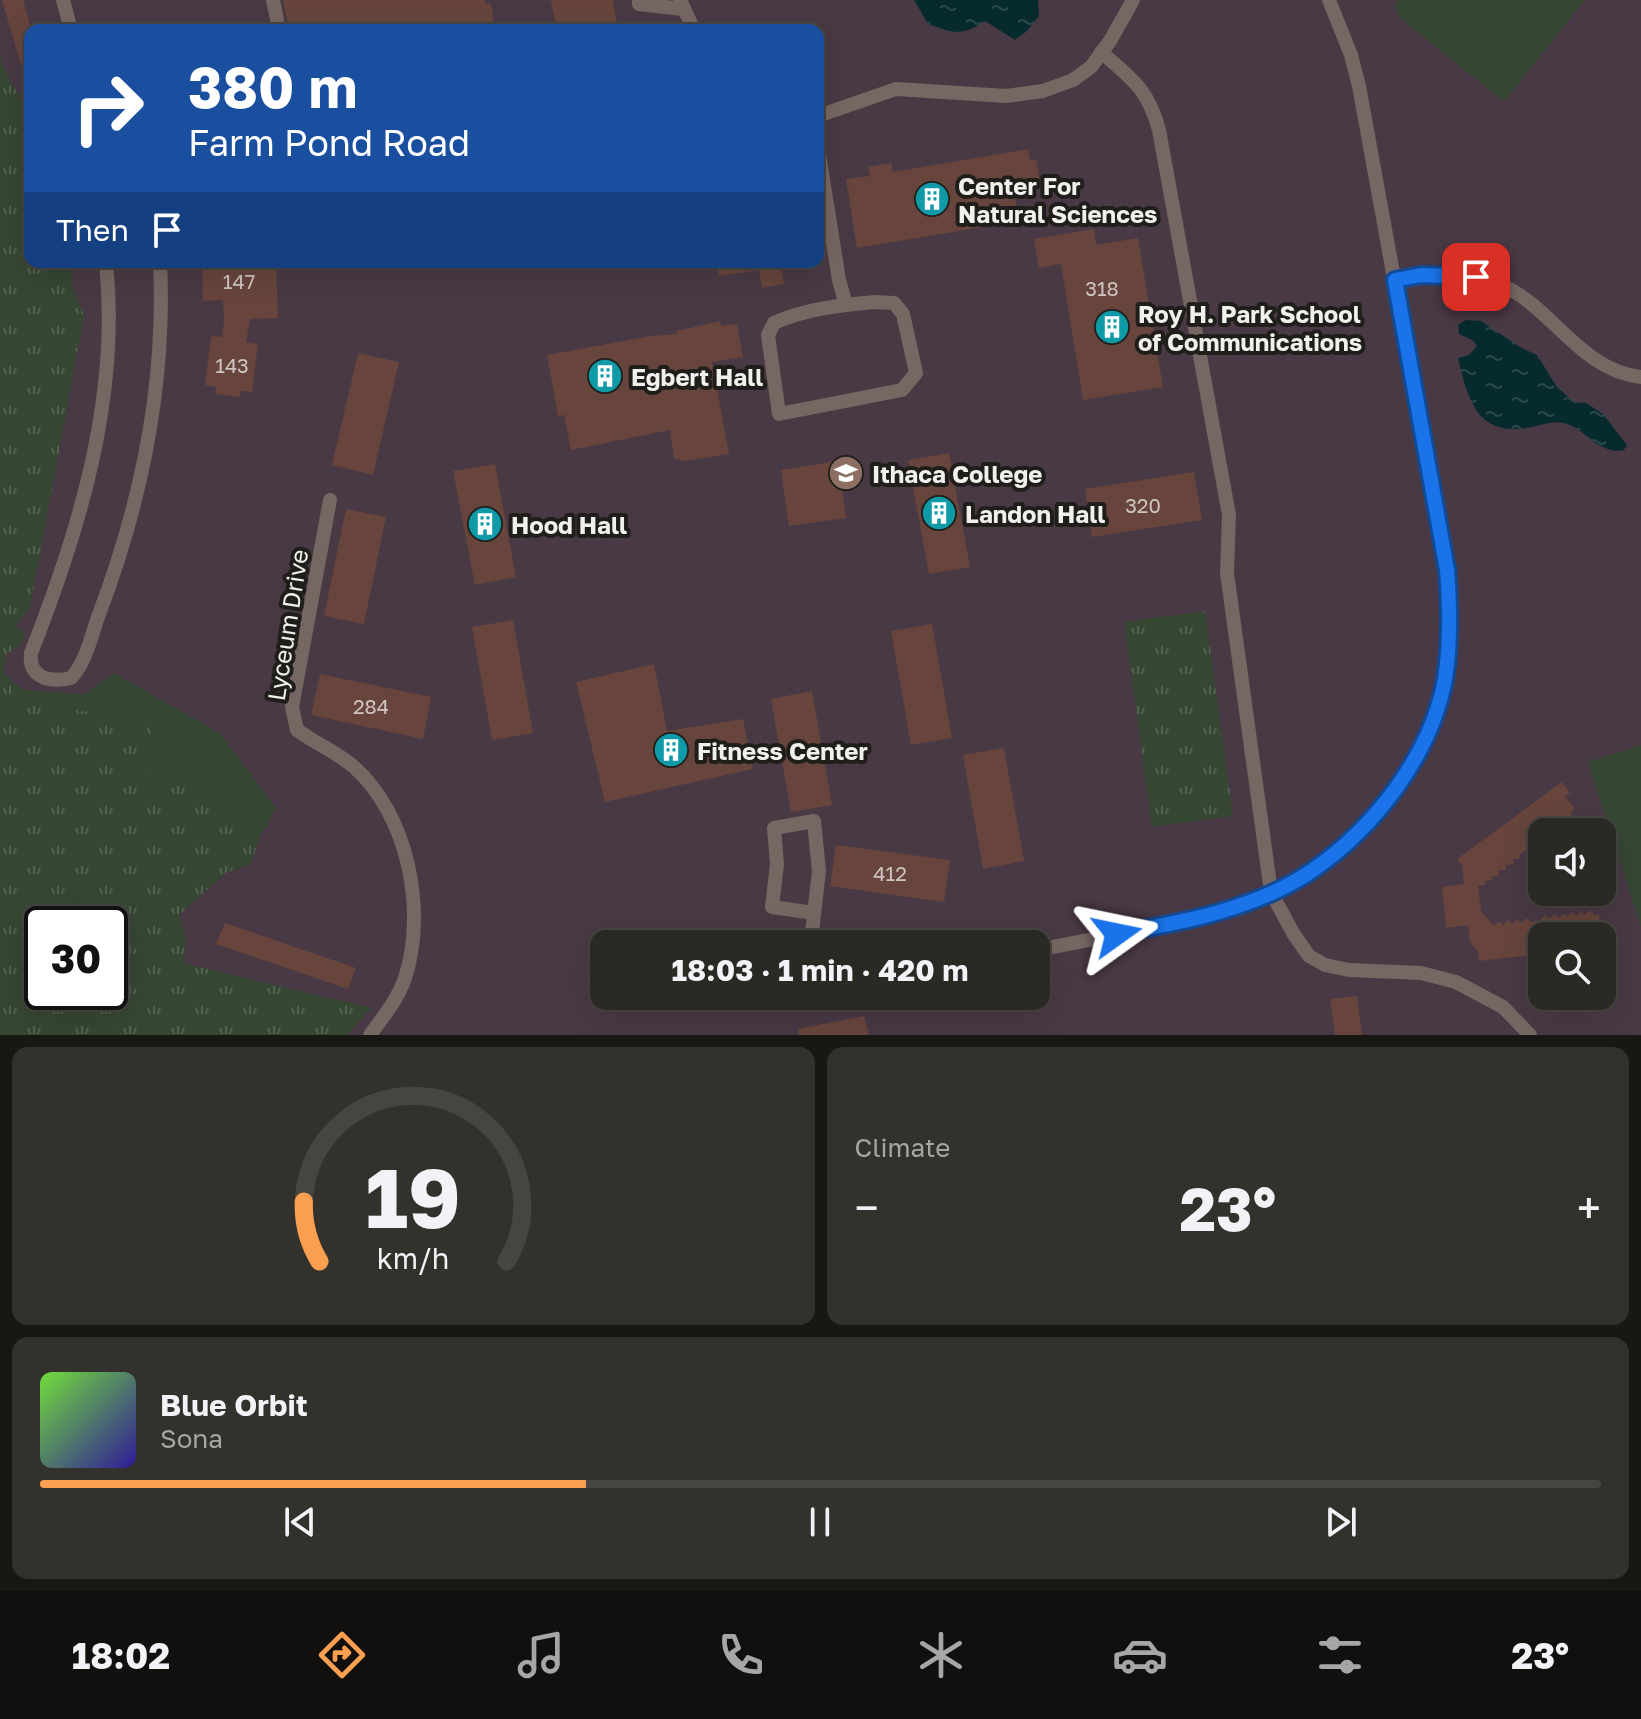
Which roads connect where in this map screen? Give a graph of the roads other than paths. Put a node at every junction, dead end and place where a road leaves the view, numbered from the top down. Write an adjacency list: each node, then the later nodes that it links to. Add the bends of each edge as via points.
1 (63, 0): 7 (street)
2 (273, 0): 8 (street)
3 (639, 0): 6 (street)
4 (1133, 0): 10 (street)
5 (1329, 0): 15 (street, via 1359,86)
6 (681, 4): 9 (street)
7 (74, 24)
8 (278, 24)
9 (691, 24)
10 (1101, 52): 11 (street, via 1073,80 1043,91 1006,96 896,89); 19 (street, via 1145,92 1159,130 1229,515 1227,573)
11 (824, 114)
12 (824, 186): 16 (street)
13 (106, 268): 14 (street, via 102,413 78,521 31,653 34,669 48,680 71,678 79,669 130,519 158,380)
14 (160, 268)
15 (1395, 280): 17 (street, via 1434,275 1495,282 1521,297 1599,364); 19 (street, via 1447,570 1451,617 1444,680 1425,740 1391,795 1340,849)
16 (846, 305): 16 (street, via 894,303 903,314 916,373 902,390 779,414 768,335 774,323)
17 (1641, 377)
18 (330, 500): 23 (street, Lyceum Drive, via 292,707 297,730 353,766 382,800 407,855 414,904 415,933 405,979)
19 (1271, 892): 22 (street, via 1209,915); 24 (street, via 1309,956 1325,965 1421,973 1456,982 1503,1007)
20 (814, 913): 20 (street, via 772,907 774,828 814,821 819,871); 21 (street)
21 (813, 930)
22 (1050, 947)
23 (370, 1035)
24 (1530, 1035)

